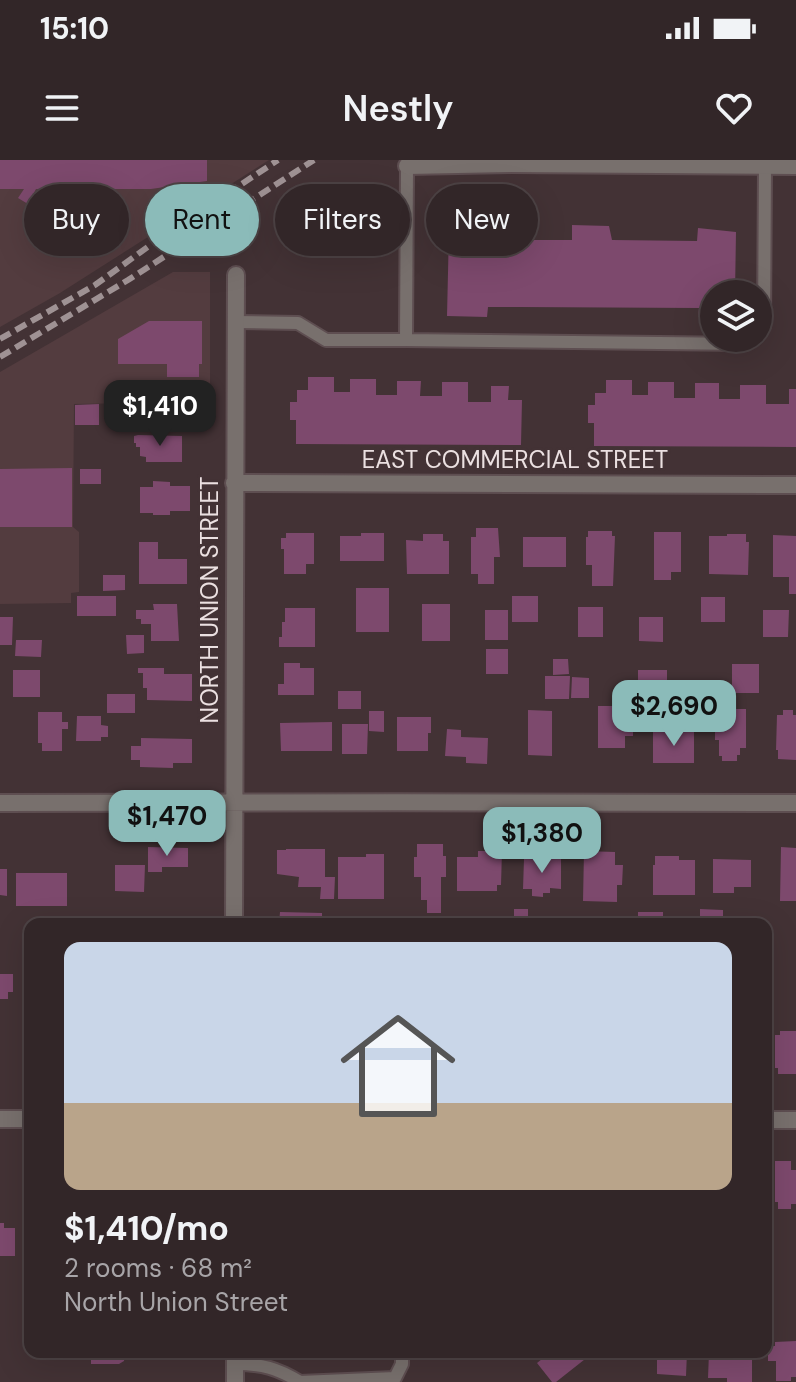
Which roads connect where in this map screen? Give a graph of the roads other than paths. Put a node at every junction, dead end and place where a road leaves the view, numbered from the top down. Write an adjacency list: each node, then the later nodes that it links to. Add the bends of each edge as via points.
1 (407, 166): 2 (street); 7 (lane)
2 (765, 166): 3 (street); 5 (lane)
3 (796, 166)
4 (236, 275): 6 (street, NORTH UNION STREET)
5 (764, 280)
6 (235, 322): 7 (lane, via 298,323 326,340); 9 (street, NORTH UNION STREET)
7 (406, 340): 8 (lane)
8 (700, 343)
9 (234, 483): 10 (street, EAST COMMERCIAL STREET); 13 (street, NORTH UNION STREET)
10 (796, 485)
11 (0, 803): 13 (street)
12 (796, 803): 13 (street)
13 (234, 804): 14 (street, NORTH UNION STREET)
14 (234, 918)
15 (0, 1119): 16 (street)
16 (24, 1119)
17 (772, 1120): 18 (street)
18 (796, 1120)
19 (235, 1358): 22 (street); 23 (lane)
20 (402, 1358): 21 (lane)
21 (397, 1380): 23 (lane)
22 (235, 1382)
23 (300, 1382)

